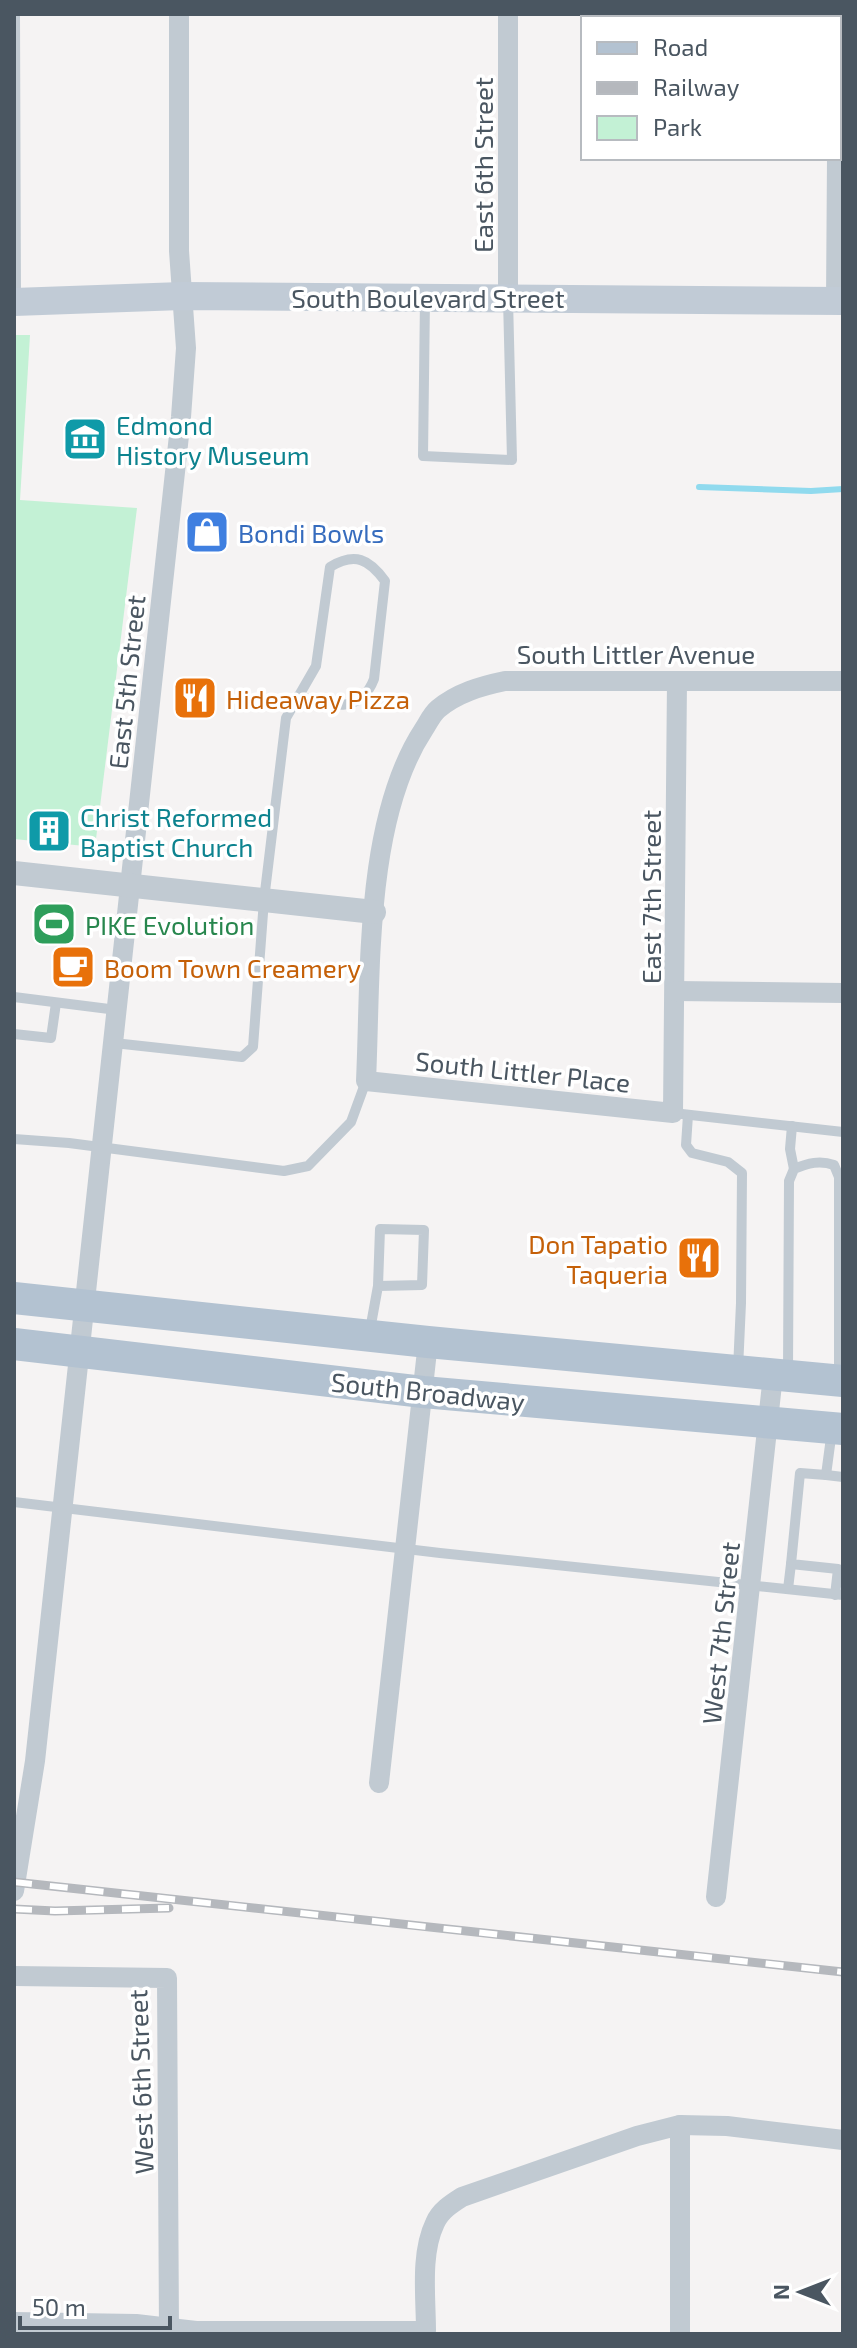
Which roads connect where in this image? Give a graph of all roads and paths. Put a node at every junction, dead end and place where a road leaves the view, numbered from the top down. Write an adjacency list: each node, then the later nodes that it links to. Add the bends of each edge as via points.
1 (15, 14): 9 (lane)
2 (179, 14): 5 (street, East 5th Street)
3 (508, 14): 7 (street, East 6th Street)
4 (837, 160): 8 (street)
5 (182, 296): 6 (main road, South Boulevard Street); 9 (main road, South Boulevard Street); 14 (street, East 5th Street, via 186,348 181,417)
6 (425, 296): 7 (main road, South Boulevard Street); 7 (lane, East 6th Street, via 423,456 512,460)
7 (508, 297): 8 (main road, South Boulevard Street)
8 (840, 301)
9 (15, 302)
10 (677, 681): 11 (street, South Littler Avenue); 16 (street, South Littler Avenue, via 505,681 472,689 437,710 412,748 389,812); 17 (street, East 7th Street)
11 (843, 681)
12 (298, 696): 12 (lane, via 316,666 330,567 344,559 374,566 385,581 370,690 357,701 336,707); 15 (lane, via 286,718)
13 (14, 873): 14 (street)
14 (131, 885): 15 (street); 21 (street, East 5th Street)
15 (264, 900): 16 (street); 23 (lane, via 253,1047 242,1057)
16 (374, 912): 24 (street)
17 (675, 991): 18 (street); 25 (street, East 7th Street)
18 (843, 993)
19 (14, 997): 20 (lane)
20 (56, 1003): 21 (lane); 22 (lane, via 51,1038)
21 (117, 1010): 23 (street, East 5th Street)
22 (14, 1034)
23 (114, 1043): 29 (street, East 5th Street)
24 (366, 1081): 25 (street, South Littler Place); 29 (lane, via 351,1122 308,1166 284,1171)
25 (681, 1114): 26 (lane); 38 (lane, via 692,1153 728,1162 742,1173)
26 (792, 1126): 27 (lane); 30 (lane)
27 (843, 1132)
28 (14, 1139): 29 (lane)
29 (101, 1148): 33 (street, East 5th Street)
30 (794, 1169): 39 (lane, via 789,1181); 40 (lane, via 824,1162 834,1165 839,1177)
31 (378, 1286): 31 (lane, via 380,1229 424,1230 422,1285); 34 (lane)
32 (14, 1298): 33 (main road, South Broadway)
33 (82, 1306): 34 (main road, South Broadway); 37 (street, East 5th Street)
34 (369, 1336): 35 (main road, South Broadway)
35 (428, 1342): 38 (main road, South Broadway); 41 (street)
36 (14, 1344): 37 (main road, South Broadway)
37 (78, 1353): 41 (main road, South Broadway); 47 (street, East 5th Street)
38 (738, 1371): 39 (main road, South Broadway)
39 (781, 1375): 40 (main road, South Broadway); 42 (street, West 7th Street)
40 (841, 1380)
41 (423, 1392): 42 (main road, South Broadway); 48 (street)
42 (770, 1422): 43 (main road, South Broadway); 50 (street, West 7th Street)
43 (838, 1429): 44 (lane)
44 (826, 1475): 45 (lane); 49 (lane, via 800,1473)
45 (843, 1477)
46 (14, 1502): 47 (lane)
47 (62, 1508): 48 (lane); 54 (street, East 5th Street, via 35,1761)
48 (406, 1549): 50 (lane); 53 (street)
49 (791, 1564): 51 (lane); 52 (lane, via 838,1569)
50 (752, 1586): 51 (lane); 55 (street, West 7th Street)
51 (788, 1589): 52 (lane)
52 (839, 1595)
53 (379, 1783)
54 (14, 1891)
55 (716, 1897)
56 (14, 1976): 60 (street, West 6th Street, via 167,1978)
57 (680, 2125): 58 (street); 61 (street, via 480,2189 447,2207 430,2238); 62 (street)
58 (843, 2140)
59 (14, 2322): 60 (street, via 136,2324)
60 (169, 2331): 61 (street)
61 (426, 2333)
62 (680, 2334)

